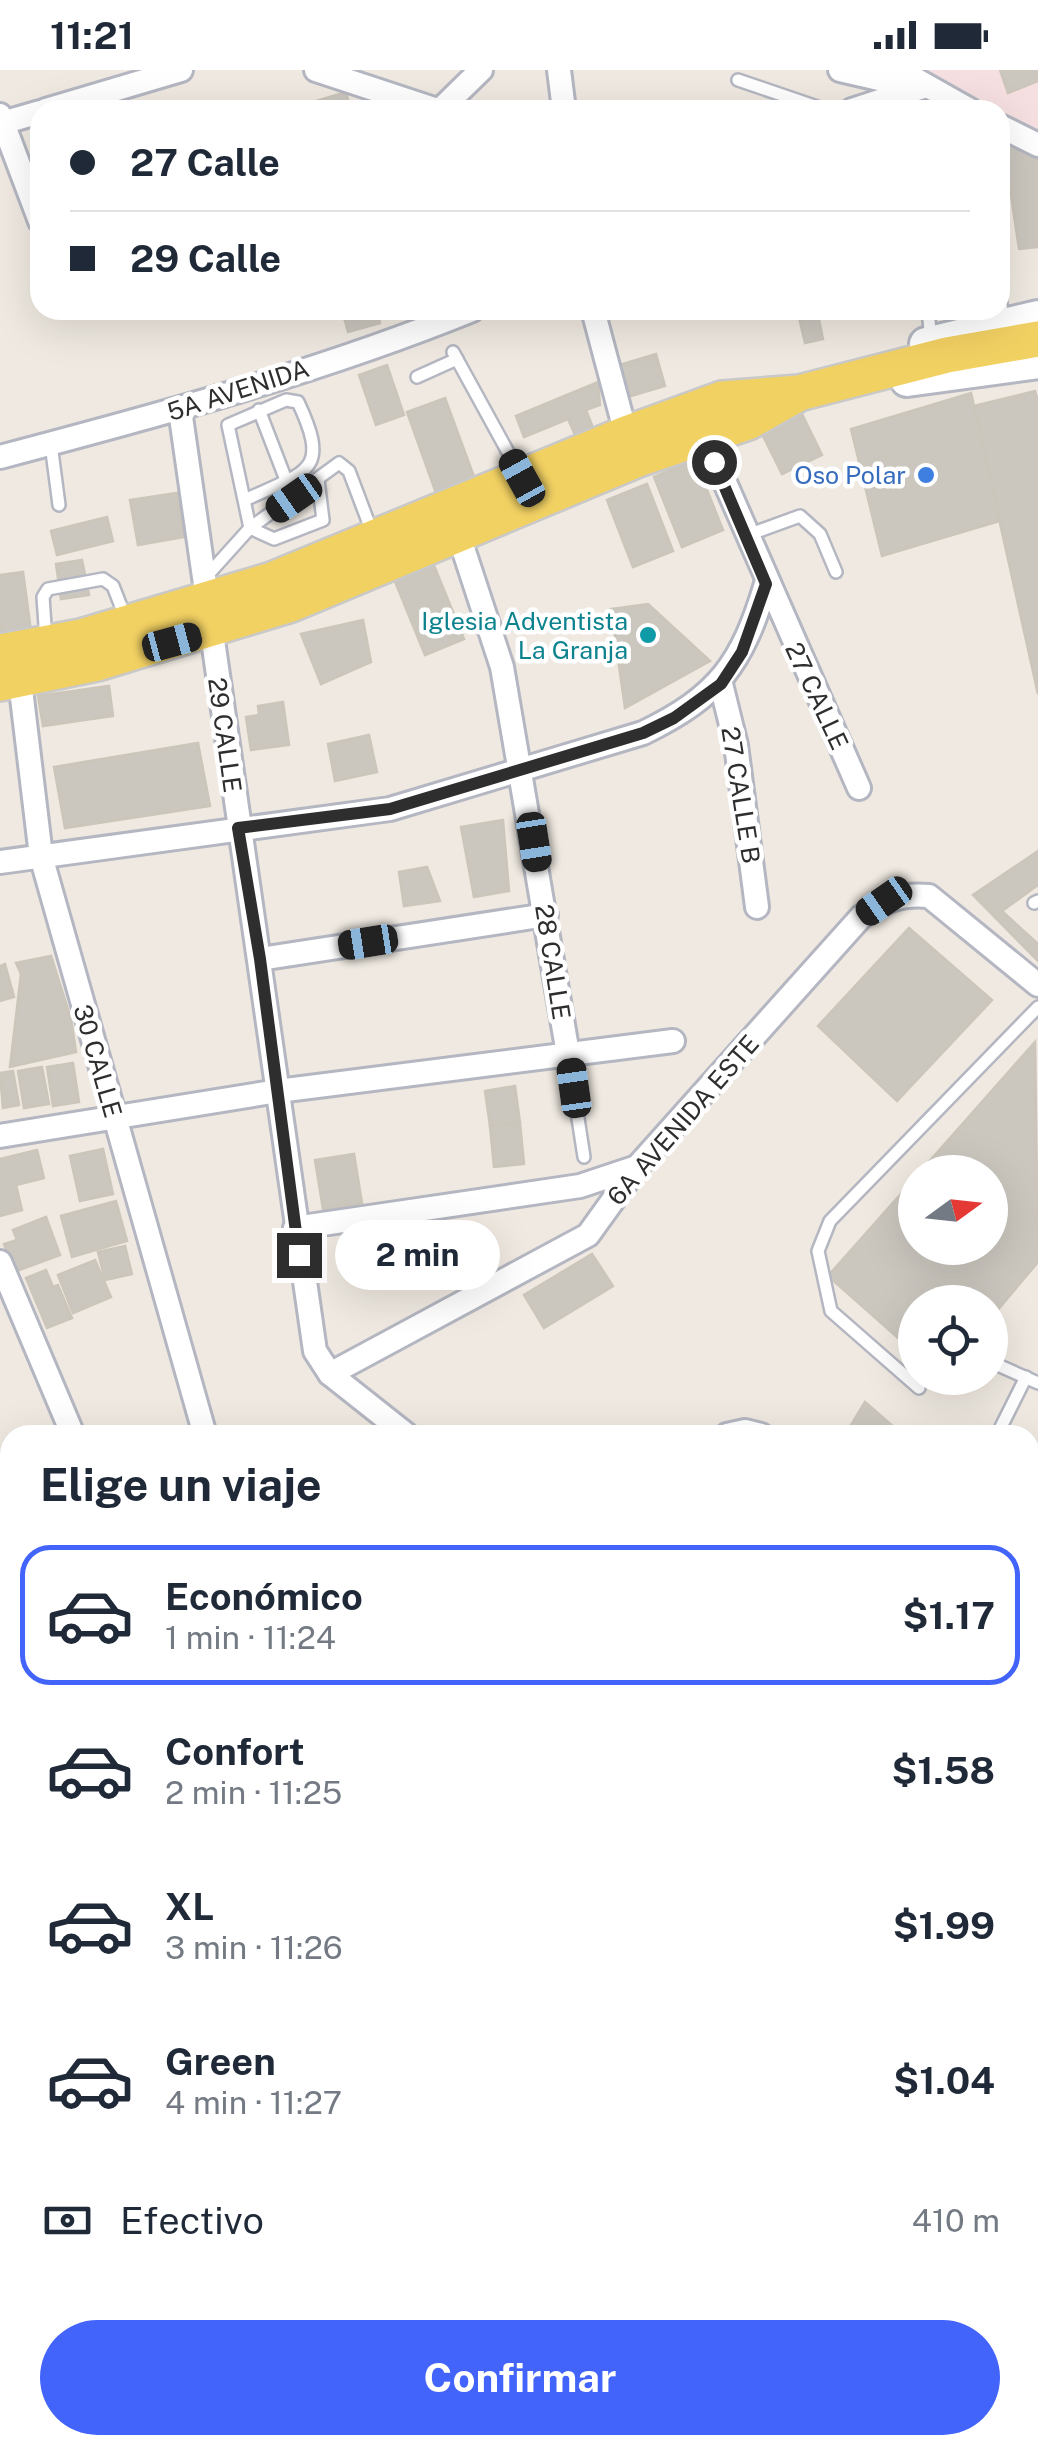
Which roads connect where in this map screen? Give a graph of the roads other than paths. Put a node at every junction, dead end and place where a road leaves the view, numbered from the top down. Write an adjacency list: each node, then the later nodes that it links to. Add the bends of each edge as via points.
1 (181, 70): 8 (street)
2 (316, 70): 9 (street)
3 (480, 70): 10 (street)
4 (559, 70): 11 (street)
5 (840, 70): 7 (street)
6 (738, 80): 12 (lane)
7 (892, 80): 13 (street); 14 (street, via 926,86)
8 (80, 100)
9 (408, 100)
10 (448, 100)
11 (563, 100)
12 (797, 100)
13 (865, 100)
14 (952, 100)
15 (30, 113): 16 (street)
16 (1, 119): 19 (street)
17 (1010, 131): 18 (street)
18 (1038, 145)
19 (30, 196)
20 (1010, 312): 21 (main road)
21 (1038, 317)
22 (447, 320): 29 (street, 5A AVENIDA)
23 (596, 320): 31 (street)
24 (958, 320): 25 (main road)
25 (929, 326): 28 (main road)
26 (1033, 359): 28 (main road); 28 (main road, via 946,355)
27 (416, 377): 35 (lane, via 456,355)
28 (744, 408): 31 (main road); 32 (main road)
29 (180, 410): 33 (street, 5A AVENIDA); 46 (street, 29 CALLE)
30 (259, 410): 36 (lane); 36 (lane, via 298,402 316,446 315,457); 38 (lane, via 228,425)
31 (626, 434): 35 (main road)
32 (705, 437): 41 (main road); 42 (street, 27 CALLE)
33 (51, 444): 34 (street, 5A AVENIDA); 39 (lane)
34 (0, 457)
35 (522, 478): 43 (main road)
36 (286, 480): 38 (lane)
37 (318, 480): 40 (lane); 40 (lane, via 323,520 274,540); 43 (lane, via 345,464)
38 (247, 499): 40 (lane)
39 (59, 505)
40 (250, 528): 46 (lane)
41 (459, 536): 46 (main road); 52 (street, 28 CALLE, via 502,667)
42 (746, 536): 44 (lane, via 800,516 820,534); 45 (street, 27 CALLE)
43 (375, 540): 46 (main road)
44 (836, 572)
45 (766, 584): 51 (street, via 742,652); 53 (street, 27 CALLE)
46 (206, 605): 47 (main road); 50 (main road); 54 (street, 29 CALLE)
47 (128, 623): 48 (main road); 48 (lane, via 113,586 103,579 48,589)
48 (46, 644): 49 (main road)
49 (0, 652)
50 (10, 682): 55 (street, 30 CALLE)
51 (721, 684): 52 (street, via 643,733); 57 (street, 27 CALLE B)
52 (521, 770): 54 (street, via 390,809); 58 (street, 28 CALLE)
53 (859, 788)
54 (238, 828): 55 (street); 59 (street, 29 CALLE)
55 (41, 856): 56 (street); 65 (street, 30 CALLE)
56 (0, 862)
57 (757, 907)
58 (546, 915): 59 (street); 63 (street, 28 CALLE)
59 (260, 959): 64 (street, 29 CALLE)
60 (1038, 985): 68 (street, 6A AVENIDA ESTE, via 929,896 884,901 861,917)
61 (1038, 1007): 74 (lane, via 830,1221 818,1250 831,1311)
62 (674, 1041): 63 (street)
63 (568, 1054): 64 (street); 67 (lane, 28 CALLE)
64 (278, 1090): 65 (street); 70 (street, 29 CALLE)
65 (112, 1115): 66 (street); 78 (street, 30 CALLE)
66 (0, 1136)
67 (584, 1157)
68 (637, 1167): 69 (street); 71 (street, 6A AVENIDA ESTE)
69 (580, 1186): 70 (street); 71 (street, via 592,1214)
70 (295, 1228): 75 (street, 29 CALLE, via 315,1351)
71 (588, 1235): 75 (street, 6A AVENIDA ESTE)
72 (0, 1262): 77 (street)
73 (1008, 1369): 76 (lane)
74 (898, 1370)
75 (330, 1374): 79 (street, 29 CALLE)
76 (1032, 1380): 80 (lane)
77 (69, 1425)
78 (203, 1425)
79 (394, 1425)
80 (1003, 1425)

